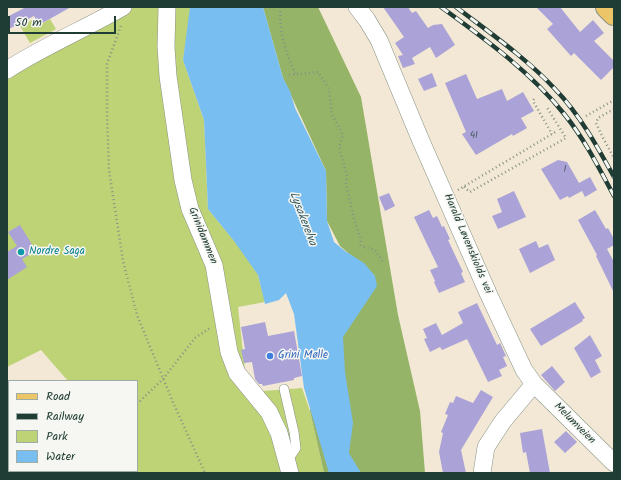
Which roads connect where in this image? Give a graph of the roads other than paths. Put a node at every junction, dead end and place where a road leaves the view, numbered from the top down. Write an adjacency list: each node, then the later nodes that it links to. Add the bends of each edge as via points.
1 (167, 7): 10 (street, Grinidammen, via 168,76 183,180 190,209 214,265 230,352 238,372 269,412 279,433)
2 (357, 7): 7 (street, Harald Løvenskiolds vei, via 379,40 495,310 524,370)
3 (607, 7): 5 (main road)
4 (123, 14): 6 (street, via 102,19)
5 (614, 14)
6 (7, 70)
7 (534, 384): 9 (street, Melumveien); 11 (street, via 503,421 486,447)
8 (284, 389): 10 (lane, via 296,448)
9 (614, 463)
10 (289, 466)
11 (482, 473)

